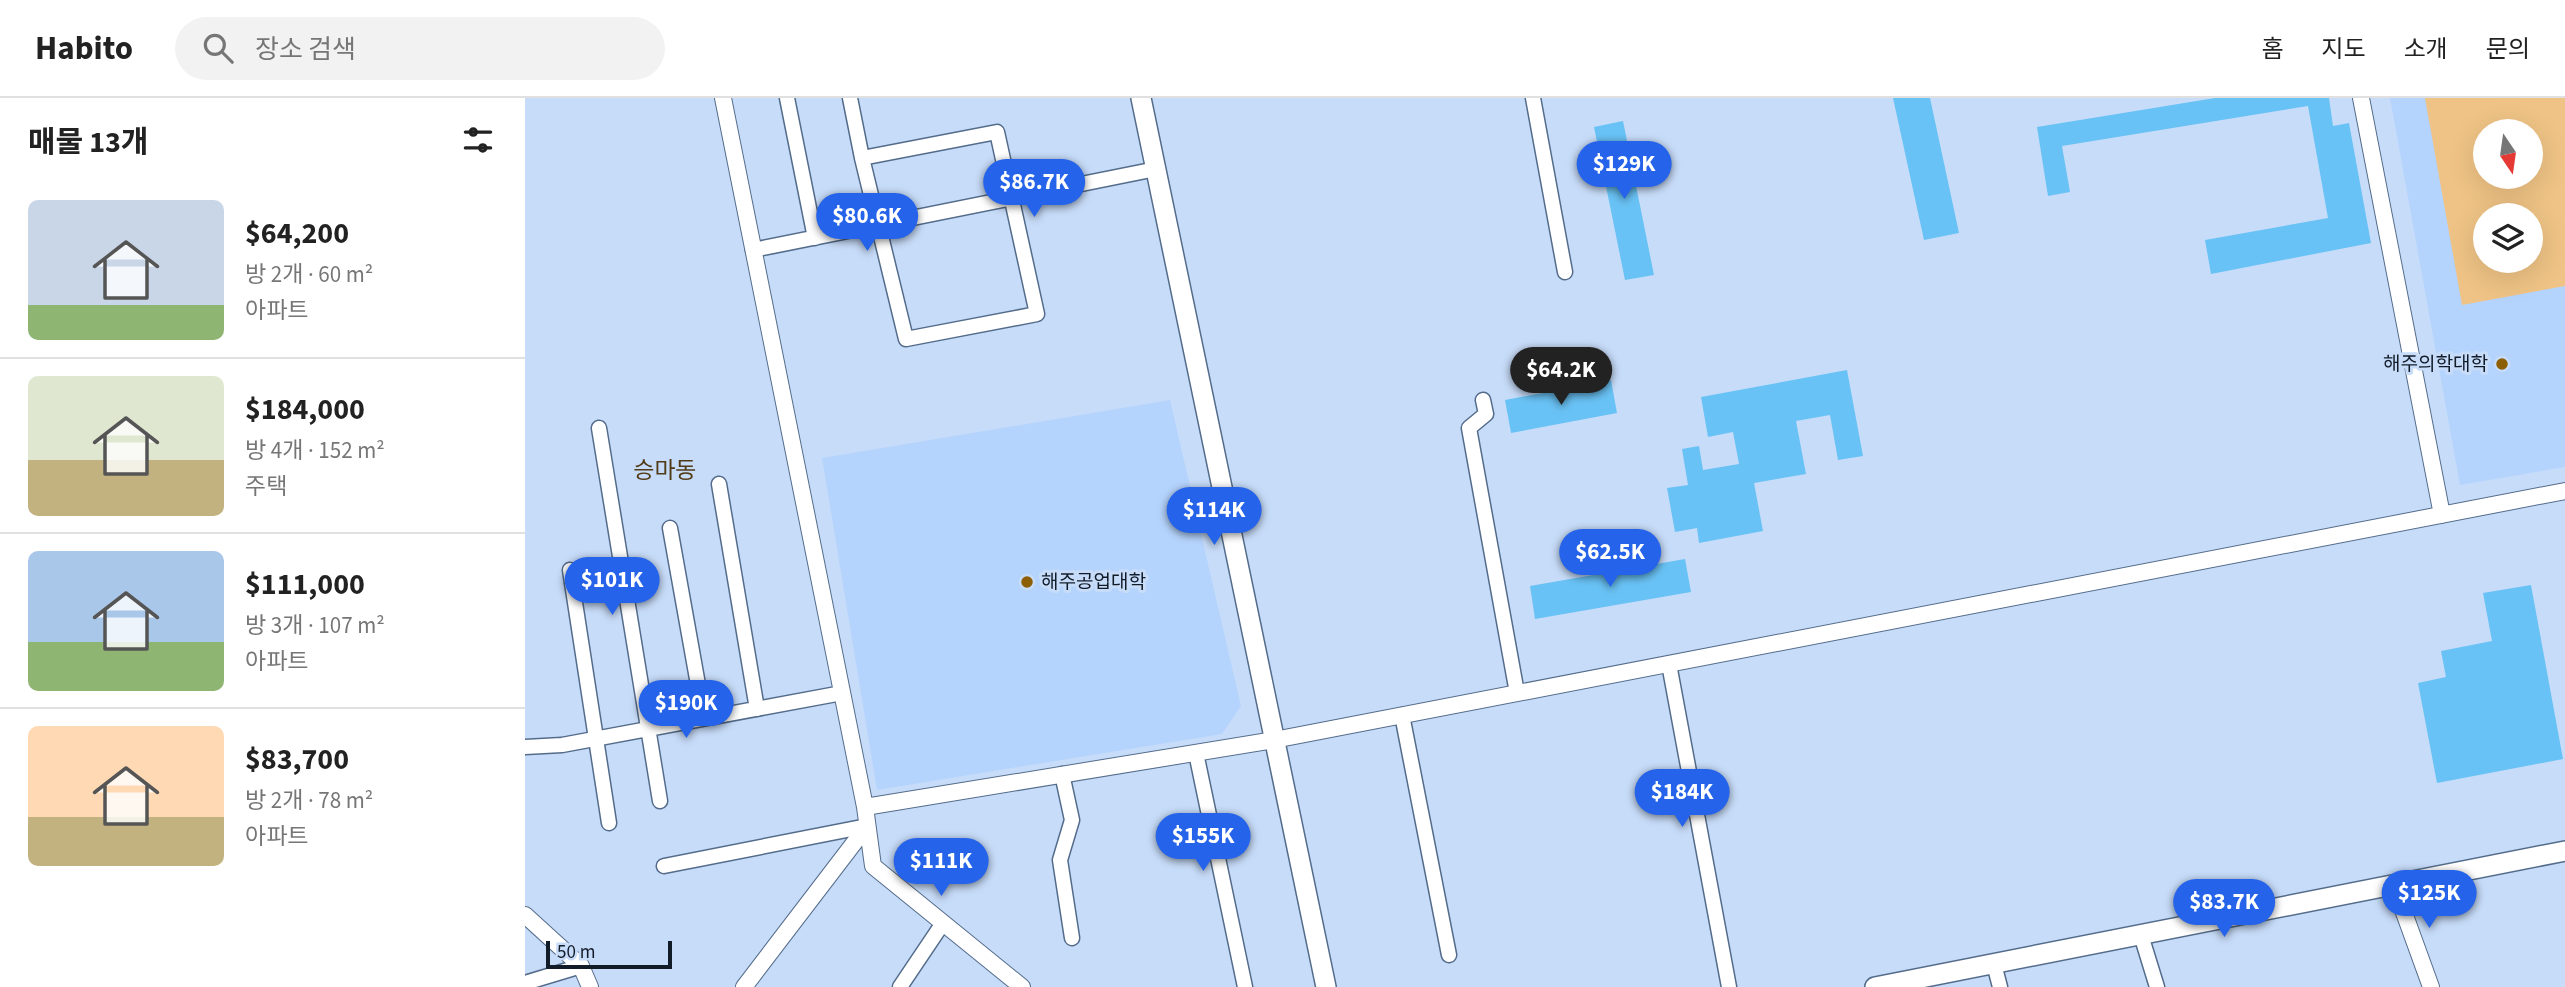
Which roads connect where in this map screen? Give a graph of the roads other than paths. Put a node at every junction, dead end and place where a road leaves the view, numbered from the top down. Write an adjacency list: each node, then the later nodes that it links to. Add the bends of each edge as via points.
1 (723, 98): 12 (street)
2 (787, 98): 11 (street)
3 (850, 98): 7 (street)
4 (1141, 98): 8 (main road)
5 (1533, 98): 13 (street)
6 (2361, 98): 18 (street)
7 (862, 158): 9 (street, via 997,132); 10 (street)
8 (1156, 169): 9 (street); 29 (main road)
9 (1012, 198): 10 (street); 10 (street, via 1037,314 906,339)
10 (878, 225): 11 (street)
11 (815, 238): 12 (street)
12 (753, 250): 22 (street)
13 (1565, 272)
14 (1483, 400): 23 (street, via 1486,414 1469,428)
15 (599, 428): 27 (street)
16 (719, 484): 24 (street)
17 (2565, 491): 18 (street)
18 (2442, 515): 21 (street)
19 (670, 528): 26 (street)
20 (570, 569): 28 (street)
21 (1669, 664): 23 (street); 55 (street)
22 (842, 693): 24 (street); 34 (street)
23 (1517, 693): 25 (street)
24 (757, 709): 26 (street)
25 (1402, 715): 29 (street); 44 (street)
26 (704, 718): 27 (street)
27 (647, 729): 28 (street); 33 (street)
28 (596, 738): 30 (street); 35 (street)
29 (1274, 740): 31 (street); 54 (main road)
30 (525, 747)
31 (1196, 753): 32 (street); 53 (street)
32 (1062, 775): 34 (street); 43 (street, via 1072,820 1060,860)
33 (660, 801)
34 (865, 807): 36 (street)
35 (610, 823)
36 (867, 825): 38 (street); 41 (street, via 873,866); 50 (street)
37 (2565, 851): 39 (main road)
38 (664, 866)
39 (2394, 885): 42 (main road); 59 (street)
40 (525, 915): 46 (street)
41 (943, 923): 51 (street); 52 (street)
42 (2141, 934): 45 (main road); 58 (street)
43 (1072, 938)
44 (1450, 955)
45 (1994, 964): 47 (main road); 57 (street)
46 (581, 966): 48 (street); 49 (street)
47 (1936, 981): 56 (main road)
48 (525, 984)
49 (590, 987)
50 (744, 987)
51 (899, 987)
52 (1022, 987)
53 (1245, 987)
54 (1326, 987)
55 (1729, 987)
56 (1875, 987)
57 (2000, 987)
58 (2157, 987)
59 (2431, 987)

